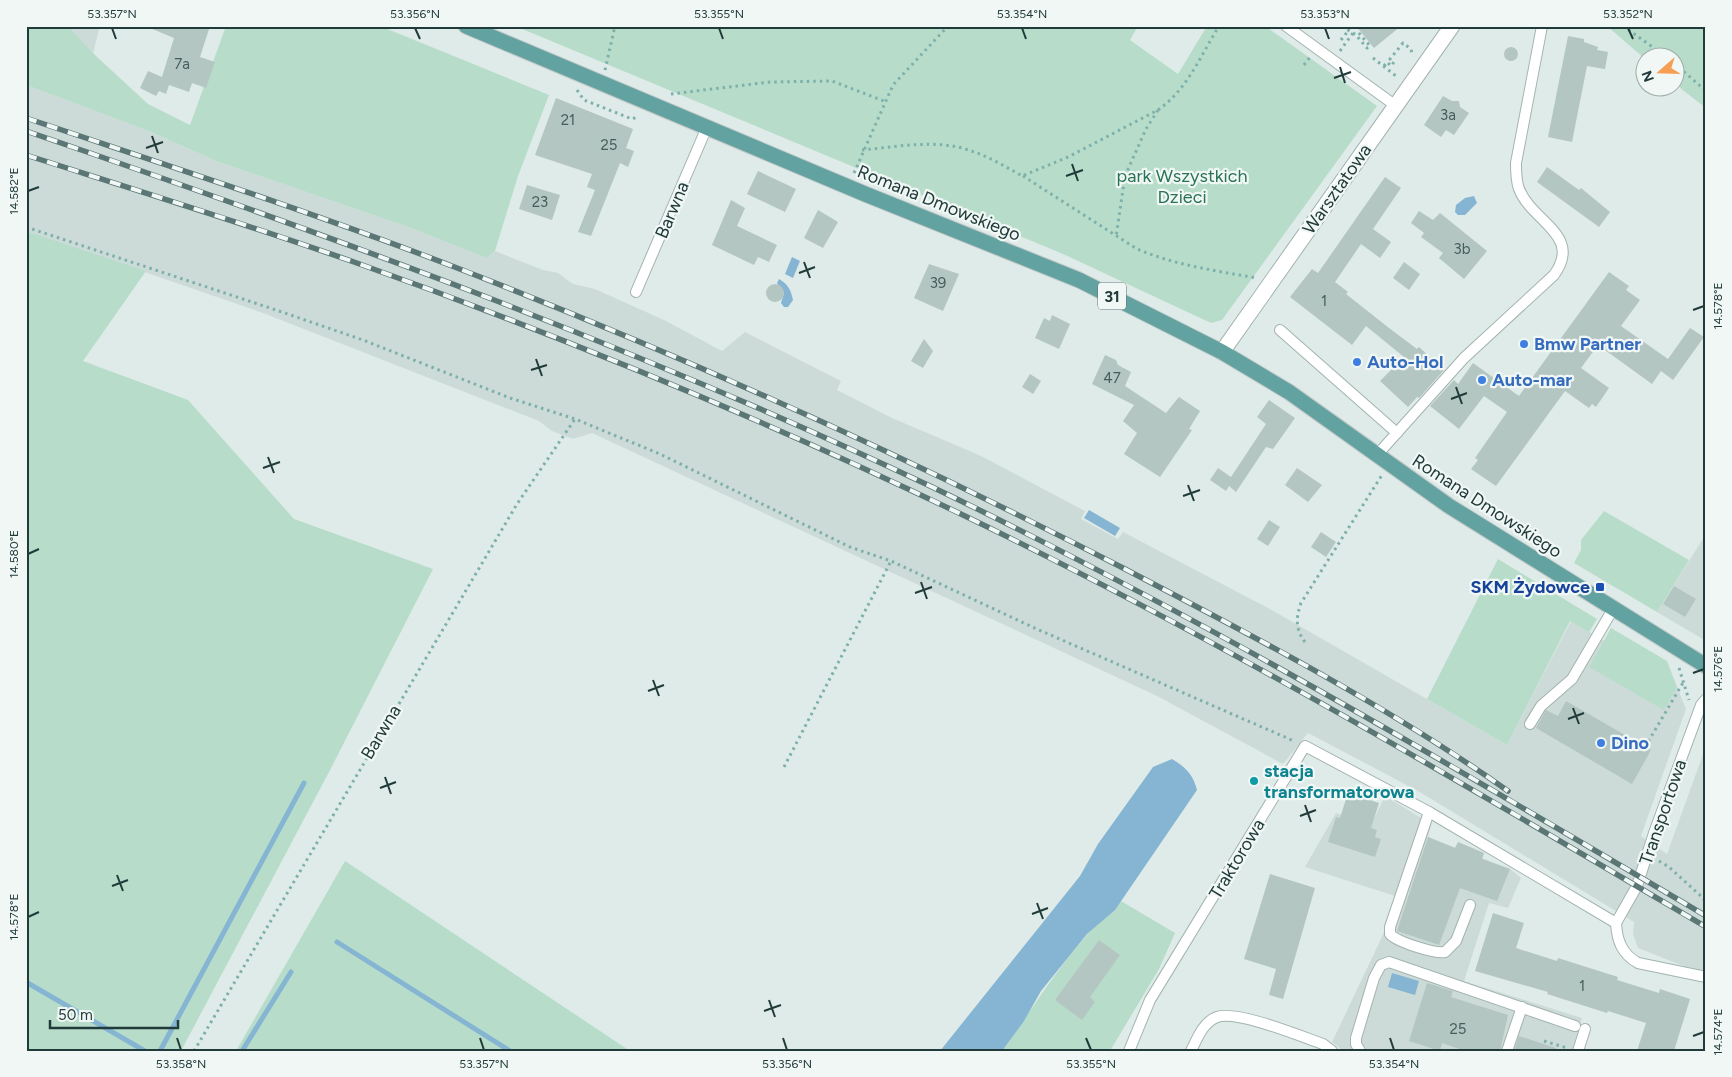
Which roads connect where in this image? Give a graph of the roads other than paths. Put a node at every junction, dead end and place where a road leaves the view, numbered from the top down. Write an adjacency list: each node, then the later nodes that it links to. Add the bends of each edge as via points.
1 (466, 26): 6 (main road, Romana Dmowskiego / 31)
2 (1286, 26): 5 (lane)
3 (1452, 26): 5 (street, Warsztatowa)
4 (1542, 26): 10 (lane, via 1516,175 1519,190 1558,236 1563,246 1562,264 1456,366)
5 (1396, 106): 9 (street, Warsztatowa)
6 (707, 127): 7 (lane, Barwna); 9 (main road, Romana Dmowskiego / 31, via 1079,280)
7 (636, 292)
8 (1280, 330): 10 (lane)
9 (1222, 352): 11 (main road, Romana Dmowskiego / 31, via 1290,392)
10 (1397, 433): 11 (lane)
11 (1383, 468): 12 (main road, Romana Dmowskiego / 31)
12 (1613, 609): 13 (main road, Romana Dmowskiego / 31); 15 (lane, via 1572,679 1541,706)
13 (1706, 666)
14 (1706, 699): 18 (lane, Transportowa, via 1701,705 1637,886)
15 (1530, 724)
16 (1430, 812): 17 (lane, via 1390,934 1445,952 1456,941); 18 (lane); 22 (lane, Traktorowa, via 1305,746 1150,1000)
17 (1470, 905)
18 (1616, 923): 19 (lane, via 1620,944 1631,959)
19 (1706, 977)
20 (1522, 1007): 21 (lane, via 1580,1027); 25 (lane, via 1398,964 1385,963 1374,978 1356,1038); 26 (lane)
21 (1573, 1050)
22 (1129, 1051)
23 (1191, 1051): 24 (lane, via 1200,1032 1211,1020 1223,1016 1250,1020 1323,1044)
24 (1332, 1051)
25 (1360, 1051)
26 (1507, 1051)

